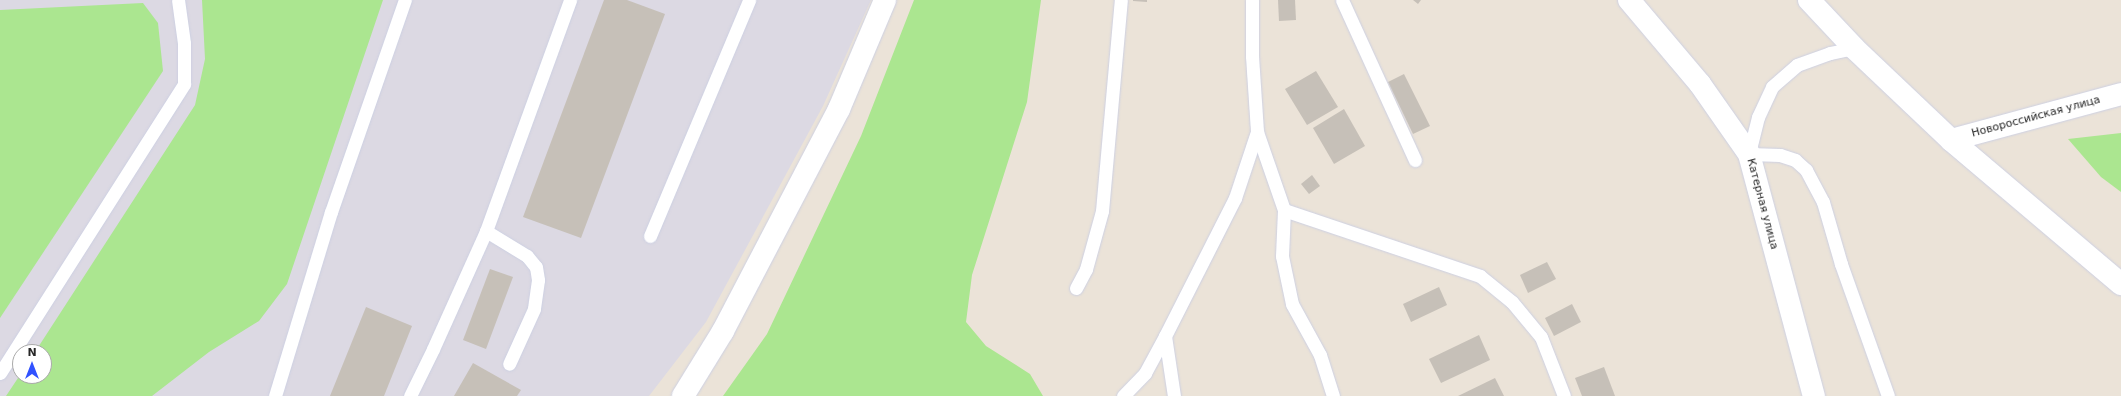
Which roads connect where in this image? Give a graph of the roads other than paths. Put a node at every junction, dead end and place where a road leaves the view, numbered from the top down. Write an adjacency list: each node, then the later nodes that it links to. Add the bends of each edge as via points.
1 (178, 0): 24 (lane, via 184,43 184,84)
2 (405, 0): 25 (lane, via 331,212)
3 (570, 0): 18 (lane)
4 (749, 0): 19 (lane)
5 (885, 0): 27 (street, via 839,109 724,330)
6 (1121, 0): 21 (lane, via 1102,211 1086,269)
7 (1252, 0): 13 (lane, via 1252,56)
8 (1342, 0): 16 (lane)
9 (1628, 0): 15 (street, Катерная улица, via 1700,84)
10 (1809, 0): 11 (street)
11 (1854, 48): 14 (street); 15 (lane, via 1830,53 1797,65 1772,88 1758,117)
12 (2121, 94): 14 (street, Новороссийская улица)
13 (1257, 132): 17 (lane); 22 (lane, via 1235,198)
14 (1951, 140): 20 (street)
15 (1749, 154): 32 (street, Катерная улица); 33 (lane, via 1780,155 1795,160 1806,170 1823,202 1841,264)
16 (1415, 160)
17 (1284, 210): 30 (lane, via 1282,256 1292,304 1320,355); 31 (lane, via 1480,276 1512,302 1541,337)
18 (486, 231): 23 (lane, via 527,256 536,267 534,309); 26 (lane)
19 (650, 236)
20 (2121, 284)
21 (1076, 288)
22 (1165, 336): 28 (lane, via 1145,373); 29 (lane)
23 (509, 364)
24 (0, 373)
25 (275, 396)
26 (410, 396)
27 (683, 396)
28 (1123, 396)
29 (1174, 396)
30 (1333, 396)
31 (1564, 396)
32 (1814, 396)
33 (1888, 396)

